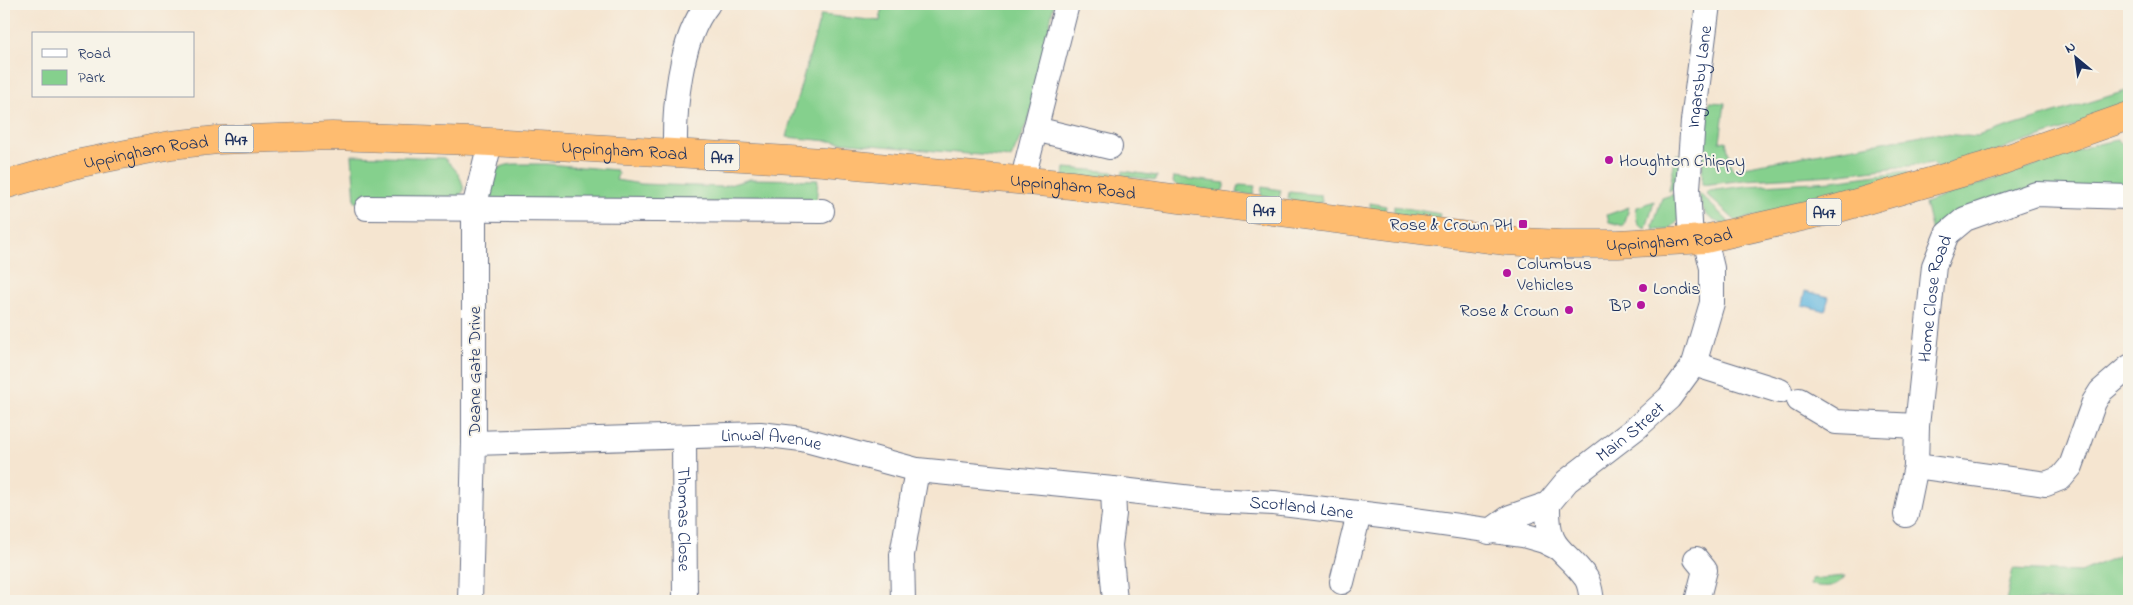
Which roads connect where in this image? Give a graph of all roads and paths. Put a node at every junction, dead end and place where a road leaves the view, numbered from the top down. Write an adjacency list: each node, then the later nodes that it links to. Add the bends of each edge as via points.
1 (708, 4): 8 (street, via 690,33 677,94)
2 (1067, 4): 5 (street)
3 (1708, 4): 15 (street, Ingarsby Lane, via 1688,188)
4 (2128, 119): 15 (highway, Uppingham Road / A47, via 1989,165 1832,210)
5 (1035, 129): 7 (street); 9 (street)
6 (490, 143): 8 (highway, Uppingham Road / A47); 10 (highway, Uppingham Road / A47, via 332,136 217,140 171,144 80,163); 13 (street, Deane Gate Drive)
7 (1110, 147)
8 (675, 154): 9 (highway, Uppingham Road / A47, via 824,162)
9 (1024, 182): 15 (highway, Uppingham Road / A47, via 1168,196 1506,241 1607,244)
10 (4, 185)
11 (2129, 197): 18 (street, Home Close Road, via 2036,194 1965,219 1947,234 1934,266)
12 (368, 208): 13 (street)
13 (474, 208): 14 (street); 20 (street, Deane Gate Drive)
14 (822, 211)
15 (1698, 239): 16 (street, Main Street, via 1712,268 1712,303)
16 (1694, 364): 18 (street, via 1790,396 1836,422); 25 (street, Main Street, via 1668,398 1632,431 1567,481)
17 (2129, 367): 21 (street, via 2101,391 2094,402 2071,466 2061,478 2046,484)
18 (1917, 426): 21 (street, Home Close Road)
19 (684, 438): 20 (street, Linwal Avenue); 22 (street, Linwal Avenue, via 760,434 802,440); 33 (street, Thomas Close)
20 (474, 443): 32 (street, Deane Gate Drive)
21 (1916, 466): 27 (street, Home Close Road)
22 (917, 470): 23 (street, Linwal Avenue); 34 (street, via 902,555)
23 (1063, 483): 24 (street, Scotland Lane)
24 (1113, 489): 26 (street, Scotland Lane); 35 (street, via 1110,545)
25 (1548, 504): 28 (street, via 1510,517); 29 (street, via 1549,533)
26 (1359, 514): 28 (street, Scotland Lane); 31 (street)
27 (1906, 516)
28 (1489, 532): 29 (street, Scotland Lane, via 1523,535)
29 (1556, 547): 36 (street, via 1587,580)
30 (1707, 566): 37 (street)
31 (1342, 582)
32 (470, 601)
33 (685, 601)
34 (903, 601)
35 (1115, 601)
36 (1592, 601)
37 (1697, 601)

